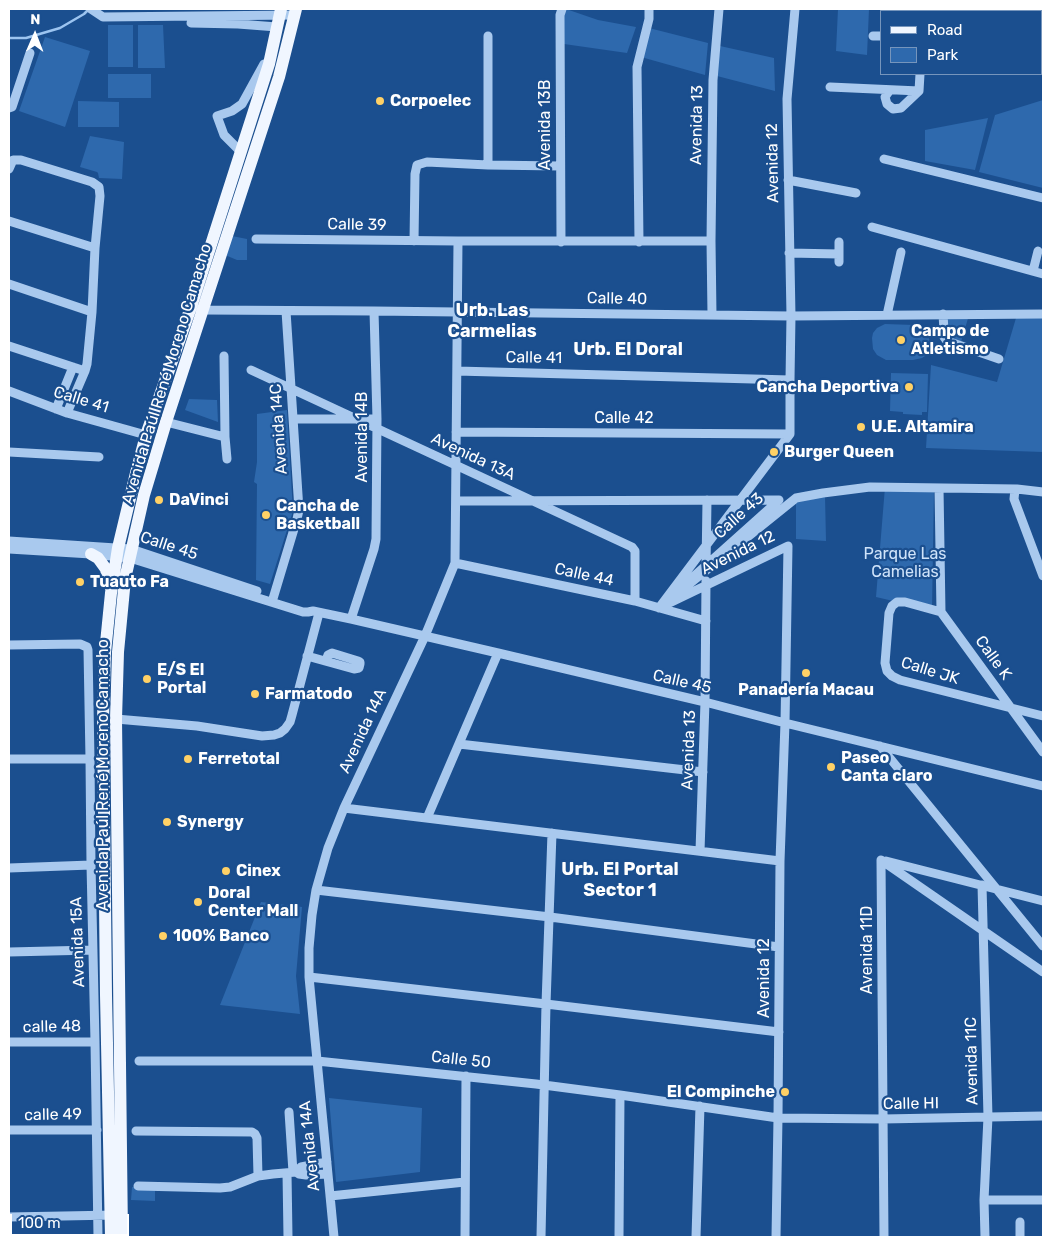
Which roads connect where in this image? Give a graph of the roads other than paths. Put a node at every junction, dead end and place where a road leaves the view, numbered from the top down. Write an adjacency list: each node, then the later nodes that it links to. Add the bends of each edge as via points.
1 (91, 9): 7 (street, via 103,17)
2 (562, 9): 20 (street, Avenida 13B)
3 (649, 9): 32 (street, via 637,67)
4 (719, 9): 30 (street, Avenida 13, via 713,80)
5 (795, 9): 22 (street, Avenida 12, via 787,99)
6 (295, 12): 7 (street); 41 (main road, Avenida Paúl René Moreno Camacho, via 279,77)
7 (279, 17): 8 (street, via 238,24); 10 (main road, Avenida Paúl René Moreno Camacho)
8 (191, 23)
9 (488, 36): 19 (street)
10 (271, 51): 17 (main road, Avenida Paúl René Moreno Camacho); 17 (street, via 242,104 217,116 224,135)
11 (30, 53): 16 (street)
12 (920, 75): 15 (street)
13 (830, 87): 14 (street)
14 (890, 90): 15 (street); 15 (street, via 885,97 893,109 900,108)
15 (919, 91)
16 (9, 108)
17 (240, 151): 41 (main road, Avenida Paúl René Moreno Camacho)
18 (884, 159): 24 (street)
19 (488, 165): 20 (street); 28 (street, via 427,162 417,165)
20 (560, 166): 31 (street, Avenida 13B)
21 (9, 169): 34 (street, via 13,160 21,160 99,186)
22 (788, 180): 23 (street); 37 (street, Avenida 12)
23 (856, 193)
24 (1043, 198)
25 (9, 221): 34 (street)
26 (872, 227): 38 (street)
27 (256, 239): 28 (street, Calle 39)
28 (414, 241): 29 (street, Calle 39)
29 (458, 241): 31 (street, Calle 39); 45 (street, Avenida 14A)
30 (711, 241): 32 (street, Calle 39); 48 (street, Avenida 13)
31 (562, 242): 32 (street, Calle 39)
32 (638, 242)
33 (840, 242): 37 (street, via 839,258)
34 (95, 248): 44 (street)
35 (1038, 251): 38 (street)
36 (901, 252): 49 (street)
37 (789, 253): 50 (street, Avenida 12)
38 (1033, 271): 39 (street)
39 (1043, 274)
40 (9, 284): 44 (street)
41 (197, 308): 42 (street, Calle 40); 64 (main road, Avenida Paúl René Moreno Camacho); 67 (main road, Avenida Paúl René Moreno Camacho)
42 (286, 310): 43 (street, Calle 40); 62 (street, Avenida 14C)
43 (374, 311): 45 (street, Calle 40); 63 (street, Avenida 14B)
44 (92, 312): 56 (street)
45 (458, 312): 48 (street, Calle 40); 57 (street, Avenida 14A)
46 (943, 314): 47 (street, Calle 40); 49 (street, Calle 40); 53 (street, via 947,342)
47 (1043, 314)
48 (712, 315): 50 (street, Calle 40)
49 (888, 315): 50 (street, Calle 40)
50 (791, 316): 58 (street, Avenida 12)
51 (9, 346): 54 (street)
52 (224, 356): 68 (street)
53 (999, 359)
54 (74, 367): 56 (street); 60 (street)
55 (251, 370): 85 (street, Avenida 13A, via 632,547 635,551)
56 (85, 371): 61 (street)
57 (457, 371): 58 (street, Calle 41); 65 (street, Avenida 14A)
58 (790, 380): 66 (street, Avenida 12)
59 (9, 391): 60 (street, Calle 41)
60 (56, 409): 61 (street, Calle 41)
61 (67, 412): 67 (street, Calle 41)
62 (293, 419): 63 (street); 84 (street, Avenida 14C, via 299,510)
63 (378, 419): 89 (street, Avenida 14B, via 376,539)
64 (166, 422): 68 (street); 79 (main road, Avenida Paúl René Moreno Camacho)
65 (456, 432): 66 (street, Calle 42); 75 (street, Avenida 14A)
66 (790, 434): 86 (street, Avenida 12)
67 (146, 436): 79 (main road, Avenida Paúl René Moreno Camacho, via 136,473)
68 (225, 437): 71 (street)
69 (9, 452): 70 (street)
70 (99, 457)
71 (227, 459)
72 (939, 488): 73 (street, Calle 43); 86 (street, Calle 43, via 870,487 796,498); 88 (street)
73 (1015, 489): 74 (street, Calle 43); 82 (street, via 1014,499)
74 (1043, 492)
75 (456, 500): 76 (street, Calle 43); 81 (street, Avenida 14A)
76 (707, 500): 86 (street, Calle 43, via 779,500); 90 (street, Avenida 13)
77 (9, 541): 79 (street, Calle 45)
78 (9, 549): 80 (street, Calle 45)
79 (124, 553): 80 (street, Calle 45); 83 (main road, Avenida Paúl René Moreno Camacho); 84 (street, Calle 45); 98 (main road, Avenida Paúl René Moreno Camacho)
80 (91, 554): 83 (main road, via 106,569)
81 (455, 563): 85 (street, Calle 44); 91 (street, Avenida 14A)
82 (1043, 576)
83 (111, 593): 152 (main road, Avenida Paúl René Moreno Camacho, via 102,718 106,995)
84 (273, 599): 87 (street, Calle 45, via 305,606)
85 (635, 602): 86 (street, Calle 44)
86 (659, 608): 90 (street, Calle 44); 99 (street, Avenida 12, via 788,546)
87 (316, 612): 89 (street, Calle 45); 94 (street)
88 (941, 612): 97 (street, Calle JK, via 905,602 892,606 885,663 887,671 900,680); 102 (street, Calle K)
89 (351, 619): 91 (street, Calle 45)
90 (706, 621): 96 (street, Avenida 13)
91 (425, 636): 93 (street, Calle 45); 107 (street, Avenida 14A)
92 (9, 646): 104 (street, Avenida 15A, via 87,646)
93 (498, 653): 96 (street, Calle 45); 100 (street)
94 (307, 656): 95 (street); 98 (street, via 290,722 274,735)
95 (326, 661)
96 (705, 702): 99 (street, Calle 45); 105 (street, Avenida 13)
97 (1043, 716)
98 (116, 719): 152 (main road, Avenida Paúl René Moreno Camacho)
99 (786, 723): 101 (street, Calle 45); 112 (street, Avenida 12)
100 (459, 744): 105 (street); 108 (street)
101 (880, 746): 106 (street, Calle 45); 119 (street)
102 (1043, 752)
103 (9, 759): 104 (street)
104 (90, 759): 113 (street, Avenida 15A)
105 (703, 772): 110 (street, Avenida 13)
106 (1043, 786)
107 (344, 808): 108 (street); 116 (street, Avenida 14A)
108 (427, 818): 109 (street)
109 (552, 833): 110 (street); 118 (street)
110 (700, 851): 112 (street)
111 (881, 860): 115 (street); 123 (street); 139 (street, Avenida 11D)
112 (780, 861): 120 (street, Avenida 12)
113 (91, 864): 114 (street); 121 (street, Avenida 15A)
114 (9, 868)
115 (982, 884): 117 (street); 137 (street, Avenida 11C)
116 (316, 890): 118 (street); 124 (street, Avenida 14A, via 310,931)
117 (1043, 900)
118 (550, 916): 120 (street); 125 (street)
119 (1043, 946)
120 (779, 947): 126 (street, Avenida 12)
121 (93, 950): 122 (street); 128 (street, Avenida 15A)
122 (9, 952)
123 (1043, 972)
124 (309, 978): 125 (street); 129 (street, Avenida 14A)
125 (546, 1004): 126 (street); 132 (street)
126 (779, 1032): 138 (street, Avenida 12)
127 (9, 1042): 128 (street, calle 48)
128 (95, 1042): 141 (street, Avenida 15A)
129 (317, 1060): 130 (street, Calle 50); 131 (street, Calle 50); 143 (street, Avenida 14A)
130 (139, 1061)
131 (466, 1076): 132 (street, Calle 50); 147 (street)
132 (545, 1086): 133 (street, Calle 50); 162 (street)
133 (620, 1095): 134 (street, Calle 50); 163 (street)
134 (700, 1106): 138 (street, Calle 50); 164 (street)
135 (290, 1112): 144 (street)
136 (1043, 1116): 137 (street, Calle HI)
137 (988, 1117): 139 (street, Calle HI); 150 (street, Avenida 11C)
138 (778, 1118): 139 (street, Calle HI); 165 (street, Avenida 12)
139 (883, 1119): 166 (street, Avenida 11D)
140 (9, 1130): 141 (street, calle 49)
141 (97, 1130): 153 (street, Avenida 15A)
142 (136, 1131): 146 (street, via 252,1132 256,1138)
143 (328, 1162): 144 (street); 145 (street, Avenida 14A)
144 (292, 1172): 145 (street); 146 (street); 159 (street)
145 (328, 1174): 149 (street, Avenida 14A)
146 (258, 1176): 148 (street, via 220,1188)
147 (465, 1182): 149 (street); 161 (street)
148 (138, 1186)
149 (330, 1196): 160 (street, Avenida 14A)
150 (984, 1200): 151 (street); 167 (street, Avenida 11C)
151 (1043, 1200)
152 (116, 1215): 153 (street); 157 (main road, Avenida Paúl René Moreno Camacho); 158 (main road, Avenida Paúl René Moreno Camacho)
153 (98, 1216): 154 (street); 156 (street, Avenida 15A)
154 (9, 1217)
155 (1020, 1222): 168 (street)
156 (98, 1237)
157 (111, 1237)
158 (122, 1237)
159 (288, 1237)
160 (334, 1237)
161 (465, 1237)
162 (541, 1237)
163 (620, 1237)
164 (696, 1237)
165 (776, 1237)
166 (884, 1237)
167 (985, 1237)
168 (1020, 1237)

